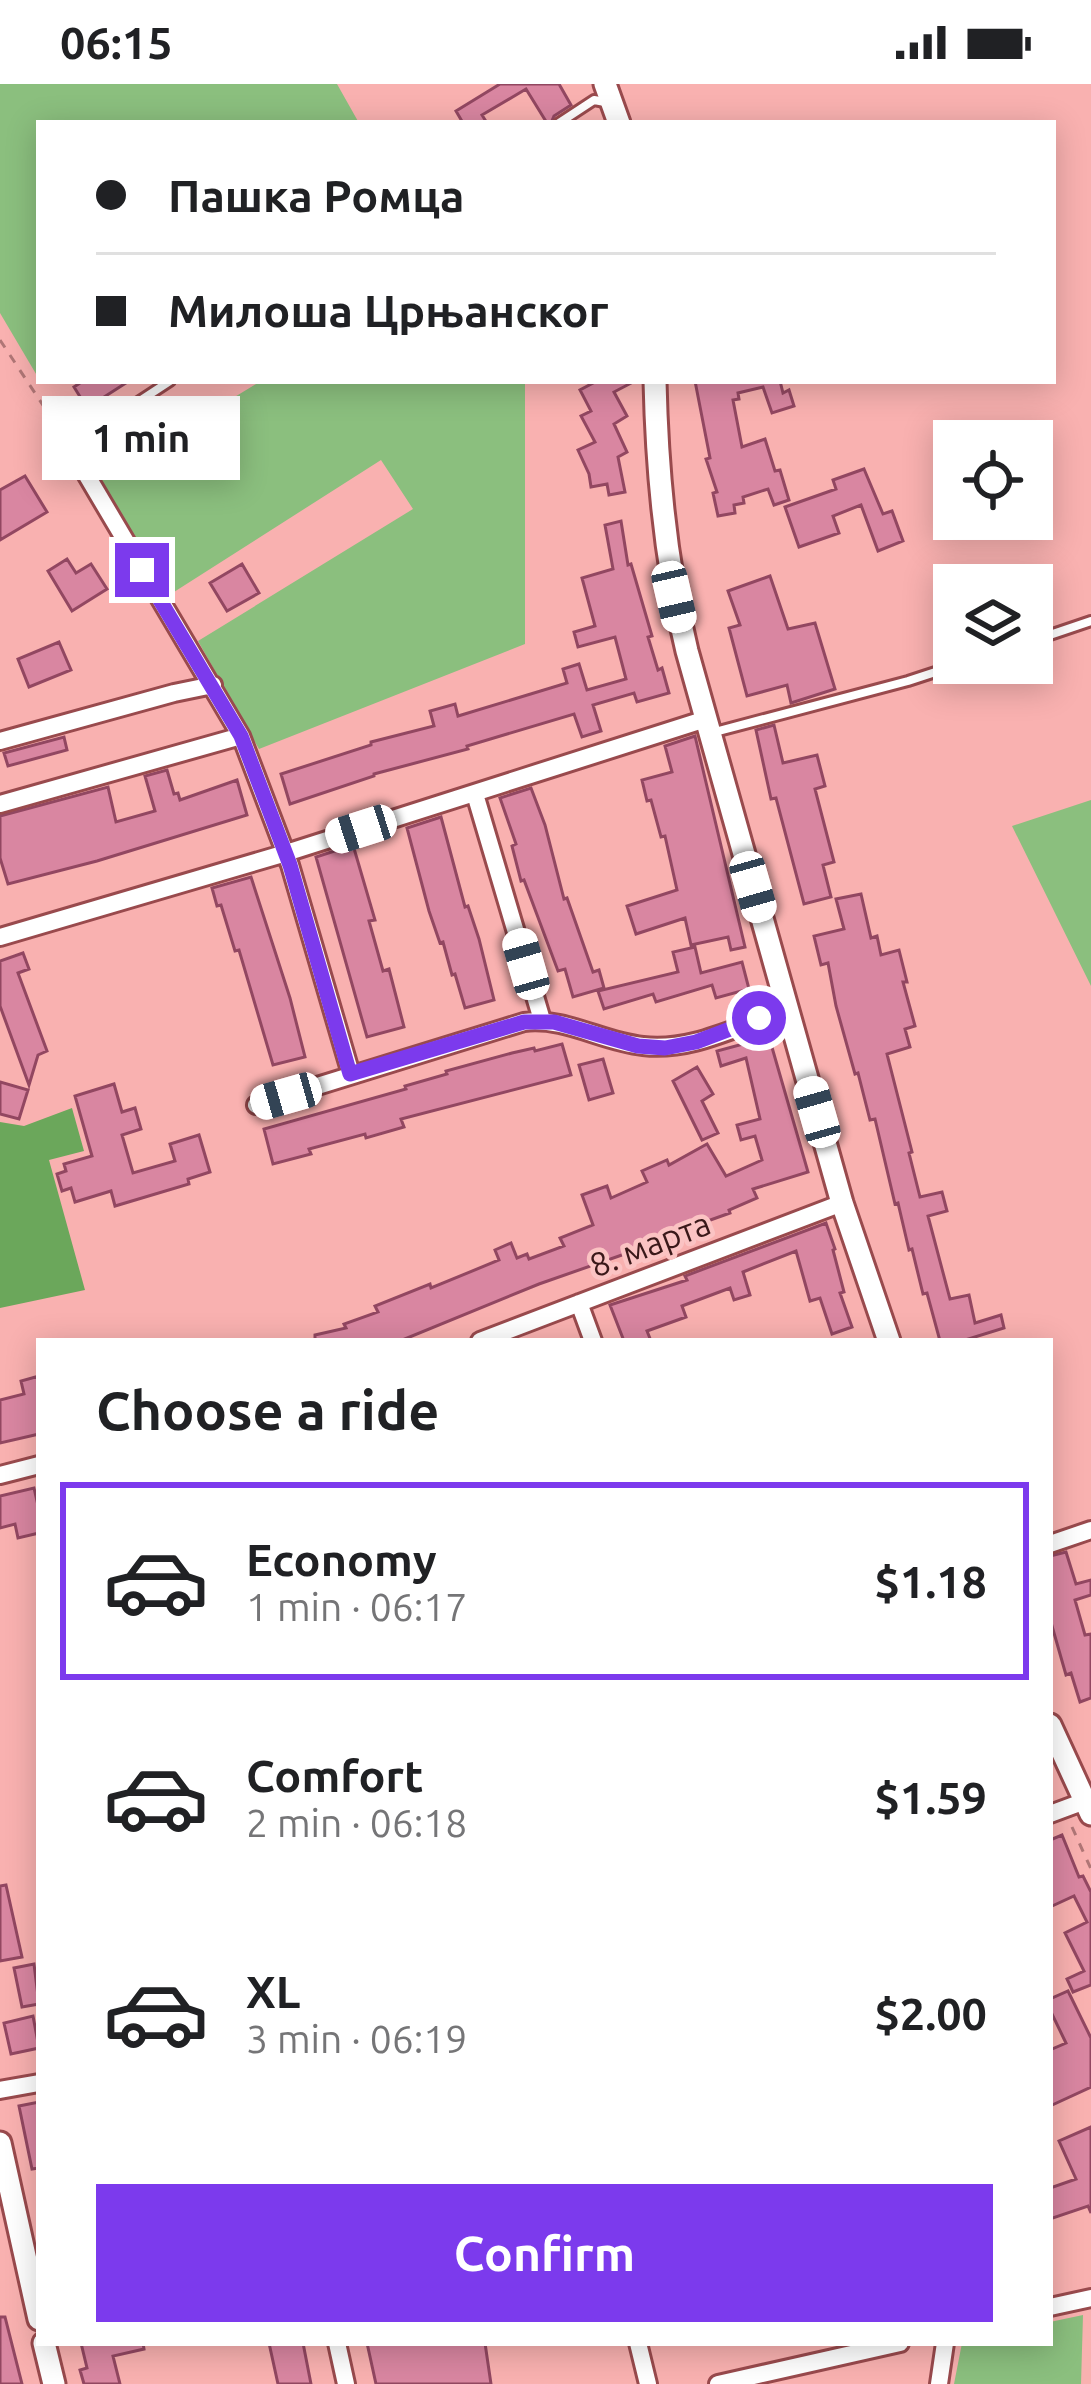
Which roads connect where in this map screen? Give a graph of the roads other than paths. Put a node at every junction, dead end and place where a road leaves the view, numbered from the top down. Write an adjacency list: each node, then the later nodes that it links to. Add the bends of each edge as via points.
1 (612, 103): 2 (lane, via 594,100)
2 (564, 120)
3 (165, 384): 5 (lane)
4 (655, 384): 10 (street, via 665,548)
5 (70, 447): 9 (street)
6 (1091, 621): 7 (lane)
7 (1053, 633)
8 (933, 673): 10 (lane)
9 (213, 685): 11 (street); 12 (street)
10 (708, 726): 13 (street); 17 (street)
11 (241, 736): 14 (street); 15 (street)
12 (0, 741)
13 (475, 794): 15 (street); 18 (street)
14 (0, 804)
15 (286, 853): 16 (street); 19 (street)
16 (0, 937)
17 (788, 1010): 18 (street, via 665,1048); 21 (street)
18 (542, 1020): 19 (street)
19 (350, 1074): 20 (street)
20 (256, 1105)
21 (842, 1203): 22 (street, 8. марта); 25 (street)
22 (579, 1303): 23 (street, 8. марта); 24 (street)
23 (488, 1338)
24 (592, 1338)
25 (888, 1338)
26 (36, 1466): 27 (street)
27 (0, 1475)
28 (1091, 1530): 29 (street)
29 (1053, 1543)
30 (1053, 1736): 31 (street)
31 (1072, 1809)
32 (36, 2084): 33 (street)
33 (0, 2090)
34 (0, 2143): 36 (street)
35 (1091, 2298): 37 (street)
36 (36, 2305)
37 (1053, 2306)
38 (45, 2346): 43 (street)
39 (338, 2346): 44 (street)
40 (639, 2346): 45 (street)
41 (887, 2346): 46 (street)
42 (945, 2346): 47 (street)
43 (53, 2384)
44 (346, 2384)
45 (648, 2384)
46 (718, 2384)
47 (939, 2384)

